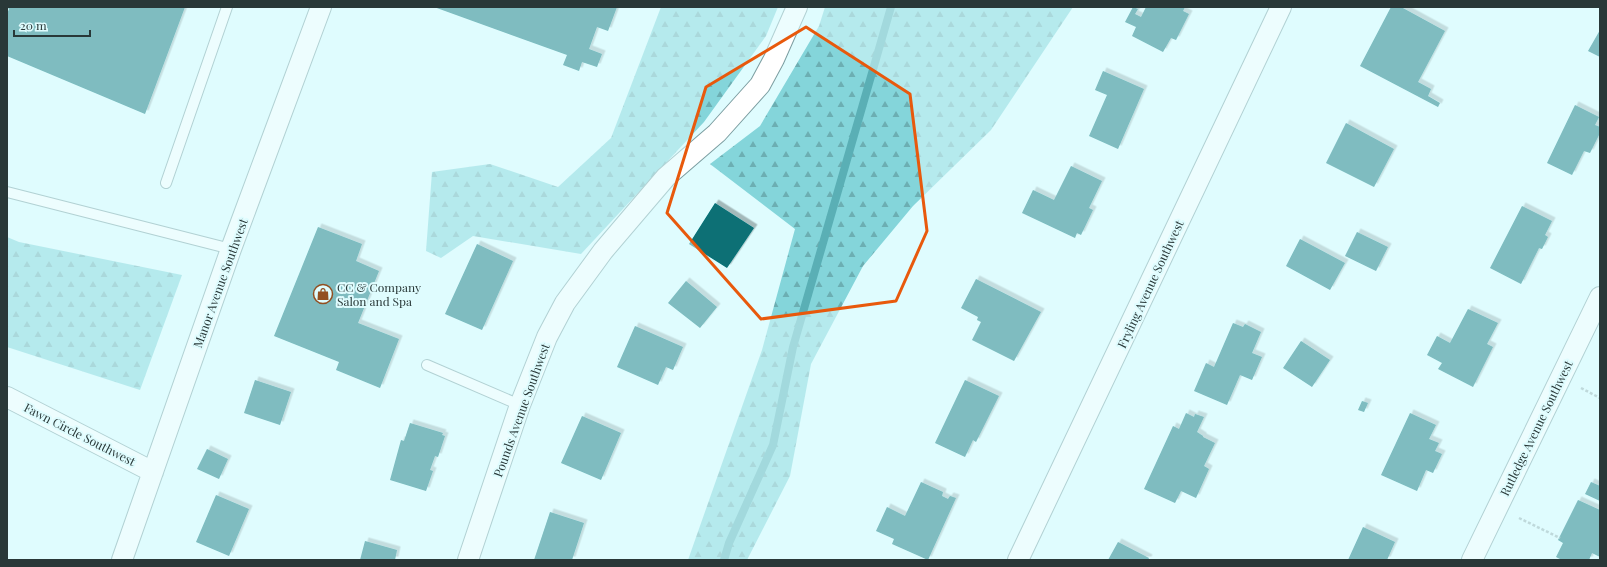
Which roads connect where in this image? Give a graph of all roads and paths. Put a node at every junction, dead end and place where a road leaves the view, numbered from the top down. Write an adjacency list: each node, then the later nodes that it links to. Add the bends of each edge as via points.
1 (227, 7): 5 (lane)
2 (321, 7): 7 (street, Manor Avenue Southwest)
3 (796, 7): 11 (street, Pounds Avenue Southwest, via 760,85 717,133 666,177 602,250 565,303)
4 (1281, 7): 17 (street, Fryling Avenue Southwest)
5 (166, 183)
6 (7, 192): 7 (lane)
7 (231, 249): 12 (street, Manor Avenue Southwest)
8 (1600, 297): 13 (street, Rutledge Avenue Southwest)
9 (427, 365): 11 (lane)
10 (7, 397): 12 (street, Fawn Circle Southwest)
11 (520, 405): 16 (street, Pounds Avenue Southwest)
12 (153, 472): 15 (street, Manor Avenue Southwest)
13 (1498, 507): 14 (path); 18 (street, Rutledge Avenue Southwest)
14 (1560, 538)
15 (122, 560)
16 (468, 560)
17 (1018, 560)
18 (1472, 560)

